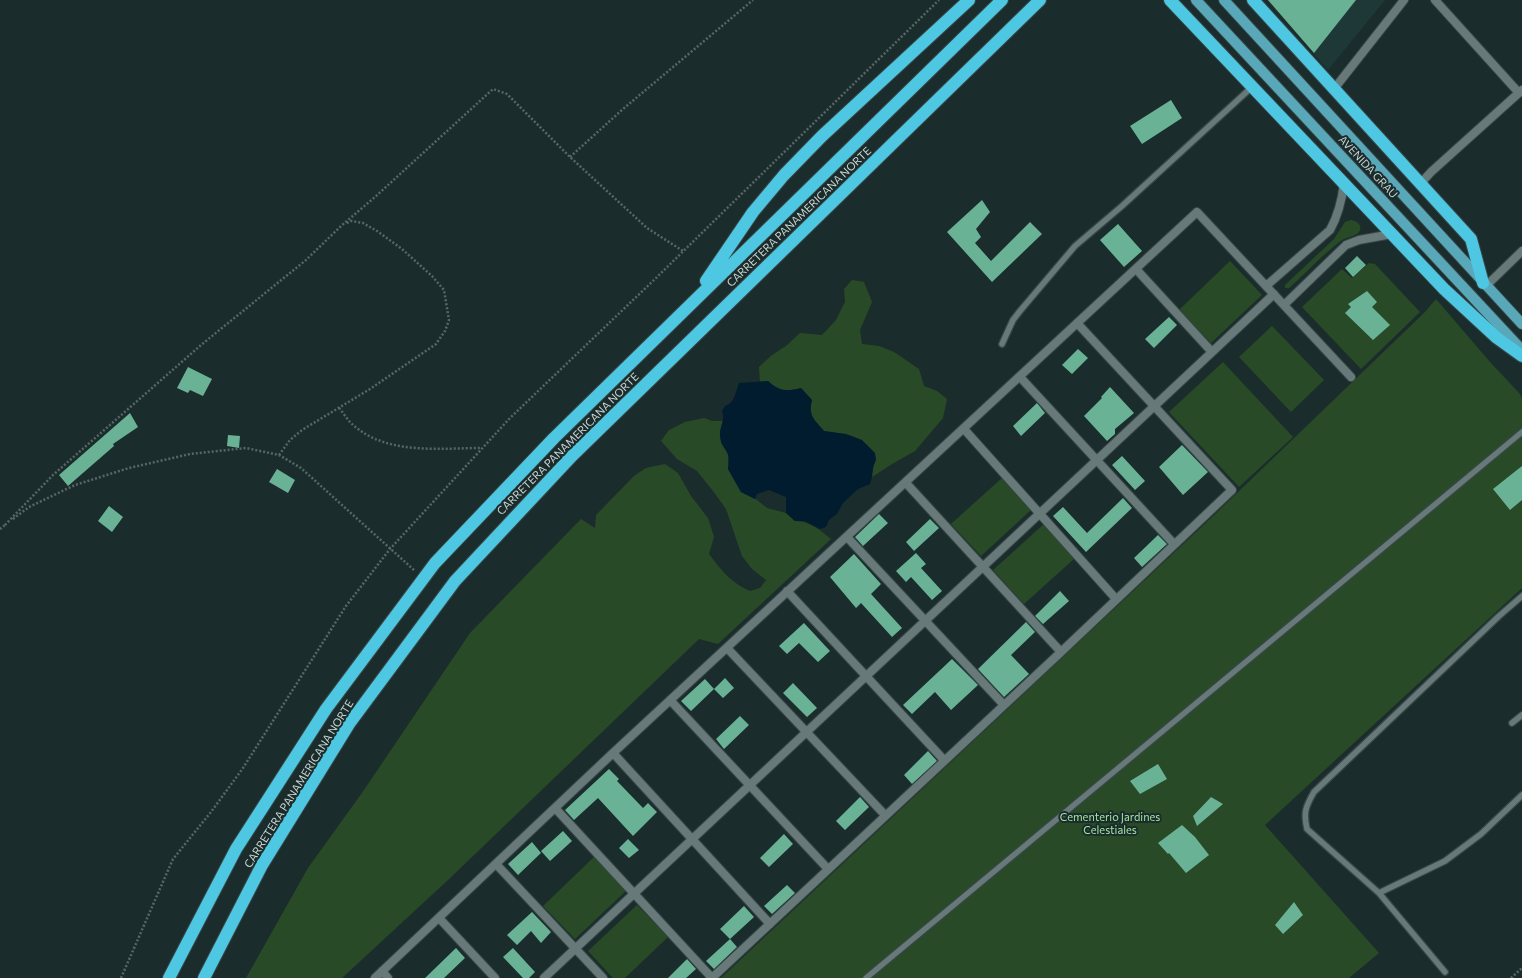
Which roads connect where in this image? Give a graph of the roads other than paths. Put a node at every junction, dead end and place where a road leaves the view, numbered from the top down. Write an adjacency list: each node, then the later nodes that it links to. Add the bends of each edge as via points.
1 (970, 0): 22 (highway, via 822,136 784,175 753,212)
2 (1002, 0): 22 (highway, CARRETERA PANAMERICANA NORTE)
3 (1040, 0): 69 (highway, CARRETERA PANAMERICANA NORTE, via 572,456 455,581 349,724 262,865)
4 (1170, 0): 10 (highway)
5 (1196, 0): 26 (main road, AVENIDA GRAU)
6 (1224, 0): 18 (main road, AVENIDA GRAU)
7 (1253, 0): 11 (highway)
8 (1404, 0): 11 (street)
9 (1435, 0): 12 (street)
10 (1252, 87): 13 (highway); 25 (lane, via 1075,246 1013,320)
11 (1334, 88): 14 (highway)
12 (1520, 92): 14 (street)
13 (1344, 183): 15 (highway); 19 (street, via 1342,204 1330,230)
14 (1421, 183): 18 (highway, via 1471,239)
15 (1392, 234): 21 (street, via 1365,238 1346,245); 28 (highway, via 1444,289 1497,338)
16 (1522, 251): 18 (street)
17 (1136, 269): 19 (street, via 1197,212); 23 (street); 27 (street)
18 (1485, 284): 24 (main road, AVENIDA GRAU)
19 (1266, 286): 20 (street)
20 (1274, 294): 21 (street); 27 (street)
21 (1284, 305): 30 (street)
22 (689, 306): 68 (highway, CARRETERA PANAMERICANA NORTE, via 554,438 435,563 326,709 236,849)
23 (1077, 323): 29 (street); 31 (street)
24 (1522, 324)
25 (1002, 344)
26 (1522, 350)
27 (1212, 352): 31 (street)
28 (1522, 356)
29 (1020, 377): 32 (street); 34 (street)
30 (1351, 377)
31 (1154, 406): 34 (street); 38 (street, via 1232,490)
32 (964, 429): 35 (street); 36 (street)
33 (1522, 432): 76 (lane)
34 (1096, 460): 36 (street); 38 (street)
35 (906, 483): 37 (street); 39 (street)
36 (1039, 514): 39 (street); 42 (street)
37 (847, 537): 40 (street); 43 (street)
38 (1174, 544): 42 (street)
39 (983, 566): 43 (street); 45 (street)
40 (787, 591): 44 (street); 46 (street)
41 (1522, 596): 62 (lane, via 1314,792 1308,803 1304,817 1307,829)
42 (1116, 599): 45 (street)
43 (925, 620): 46 (street); 48 (street)
44 (727, 648): 47 (street); 51 (street)
45 (1061, 652): 48 (street)
46 (866, 676): 51 (street); 53 (street)
47 (670, 700): 52 (street); 54 (street)
48 (1004, 704): 53 (street)
49 (1522, 715): 50 (lane)
50 (1512, 723)
51 (807, 732): 54 (street); 57 (street)
52 (613, 753): 56 (street); 58 (street)
53 (944, 760): 57 (street)
54 (750, 785): 58 (street); 60 (street)
55 (1522, 795): 62 (lane, via 1481,834 1445,861)
56 (555, 808): 59 (street); 61 (street)
57 (885, 815): 60 (street)
58 (692, 839): 61 (street); 64 (street)
59 (496, 864): 63 (street); 65 (street)
60 (828, 869): 64 (street)
61 (634, 893): 65 (street); 75 (street)
62 (1379, 893): 67 (lane)
63 (439, 918): 66 (street); 72 (street)
64 (770, 924): 75 (street)
65 (575, 948): 73 (street); 74 (street)
66 (382, 971): 70 (street); 71 (street)
67 (1445, 972)
68 (169, 978)
69 (204, 978)
70 (375, 978)
71 (388, 978)
72 (496, 978)
73 (544, 978)
74 (603, 978)
75 (712, 978)
76 (866, 978)

